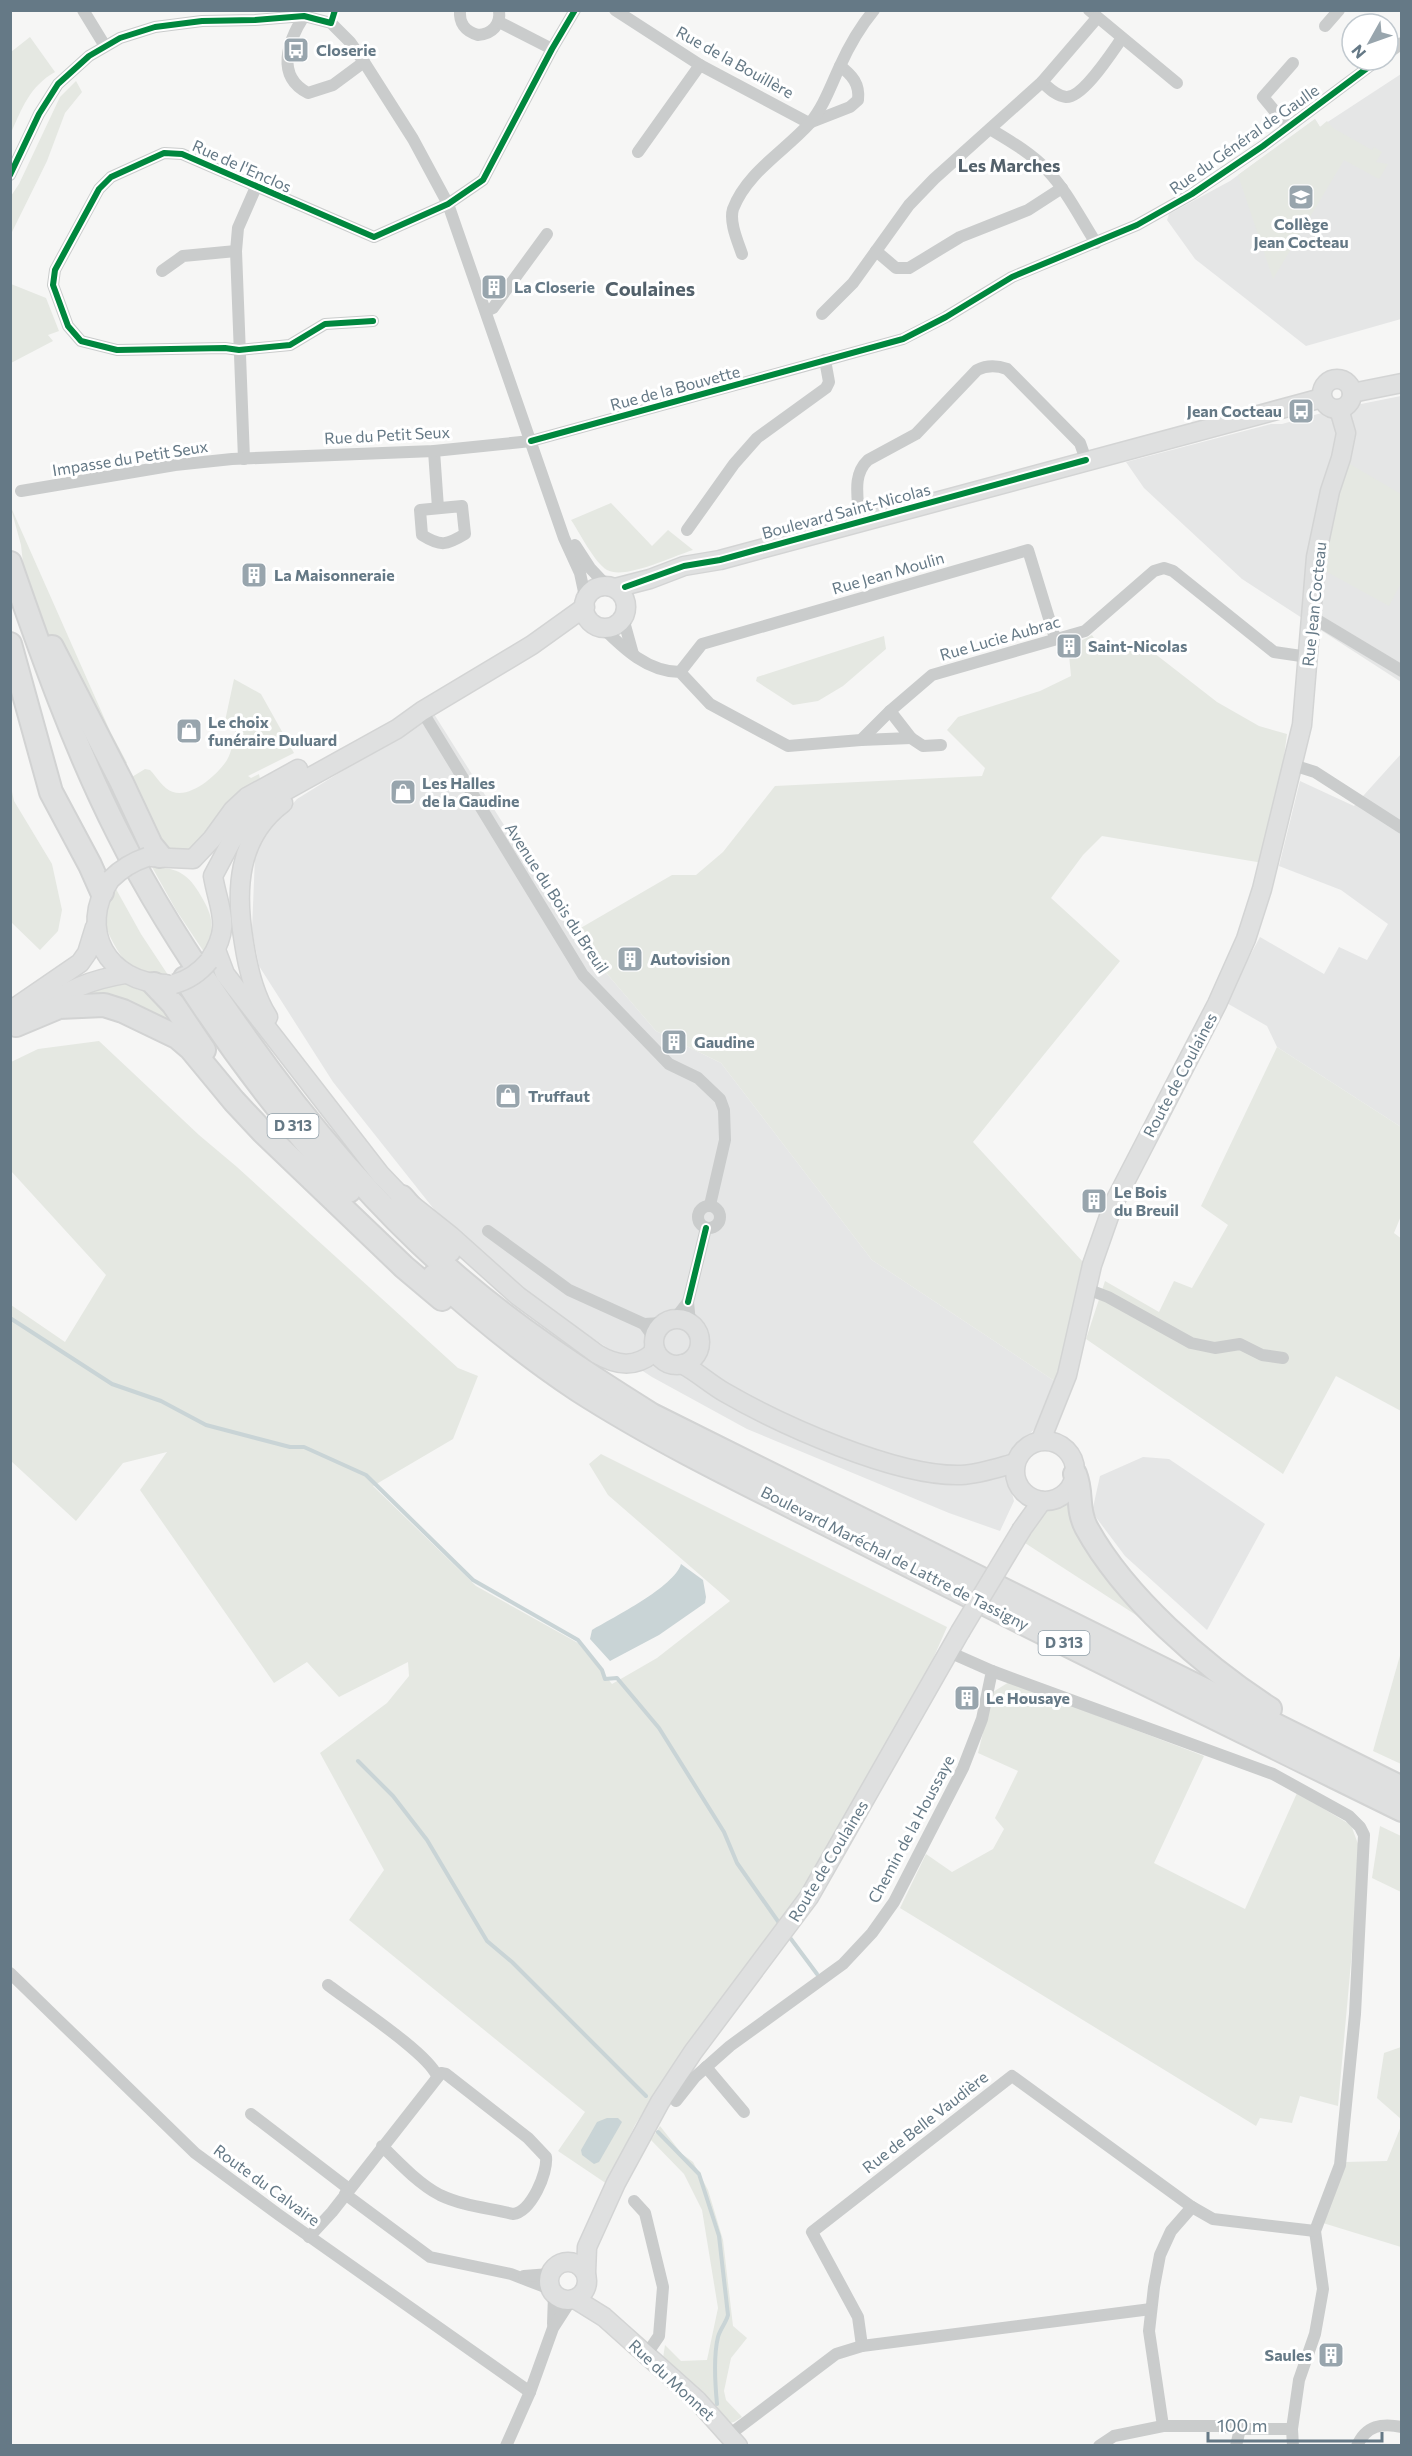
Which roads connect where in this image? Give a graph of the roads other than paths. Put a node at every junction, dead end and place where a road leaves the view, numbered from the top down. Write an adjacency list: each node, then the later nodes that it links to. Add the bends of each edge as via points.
1 (83, 10): 13 (street)
2 (460, 10): 9 (street, via 465,29 478,35 491,32)
3 (575, 10): 14 (street, Rue de l'Enclos)
4 (615, 10): 17 (street, Rue de la Bouillère)
5 (874, 10): 18 (street)
6 (1339, 10): 11 (street)
7 (1093, 14): 12 (street); 20 (street)
8 (304, 16): 10 (street); 13 (street, via 155,27); 15 (street, via 292,34 288,70 300,89 308,93 325,89)
9 (499, 16): 14 (street)
10 (333, 17): 15 (street)
11 (1325, 26)
12 (1122, 38): 20 (street, via 1076,94 1058,95); 21 (street)
13 (105, 46): 26 (street, via 58,84)
14 (552, 49): 29 (street, Rue de l'Enclos, via 483,180)
15 (364, 62): 29 (street)
16 (1293, 63): 23 (street, via 1263,97)
17 (700, 65): 22 (street, Rue de la Bouillère); 25 (street)
18 (840, 66): 22 (street, via 825,100); 22 (street, via 856,82 858,100)
19 (1362, 72): 23 (street, Rue du Général de Gaulle)
20 (1042, 82): 24 (street)
21 (1177, 83)
22 (809, 123): 34 (street, via 749,182 733,210)
23 (1288, 127): 31 (street, Rue du Général de Gaulle, via 1192,194)
24 (990, 129): 28 (street, via 1046,168); 33 (street, via 909,205)
25 (638, 152)
26 (10, 175)
27 (256, 187): 29 (street, Rue de l'Enclos, via 374,237); 32 (street, via 238,228); 39 (street, Rue de l'Enclos, via 182,154 164,153 111,177 99,189 55,270 54,285 68,326 81,341 117,350)
28 (1062, 188): 31 (street); 33 (street, via 1028,210 960,237 909,268 896,268)
29 (448, 204): 36 (street)
30 (547, 234): 36 (street, via 493,308)
31 (1096, 243): 40 (street, Rue du Général de Gaulle, via 1012,277 903,339)
32 (236, 251): 35 (street, via 183,256); 39 (street)
33 (876, 251): 37 (street, via 853,283)
34 (742, 254)
35 (162, 271)
36 (486, 311): 45 (street)
37 (822, 315)
38 (373, 321): 39 (street, Rue de l'Enclos, via 326,324 290,345)
39 (239, 350): 47 (street)
40 (825, 360): 45 (street, Rue de la Bouvette); 53 (street, via 829,382 826,388 757,438)
41 (1401, 383): 42 (main road)
42 (1352, 393): 43 (main road, Boulevard Saint-Nicolas, via 1347,383 1333,380 1325,385); 44 (main road, via 1349,404)
43 (1322, 398): 44 (main road, via 1327,405); 48 (main road, Boulevard Saint-Nicolas)
44 (1339, 409): 60 (main road, Rue Jean Cocteau, via 1346,433 1316,557)
45 (531, 441): 46 (street, Rue du Petit Seux); 51 (street)
46 (434, 451): 47 (street, Rue du Petit Seux); 50 (street)
47 (244, 459): 49 (street, Impasse du Petit Seux, via 175,465)
48 (1086, 460): 52 (main road, Boulevard Saint-Nicolas); 52 (street, via 1080,443 1007,369 985,366 976,370 916,434 862,466 858,474)
49 (21, 491)
50 (438, 508)
51 (558, 519): 56 (street, via 590,568); 57 (street, via 580,573)
52 (859, 521): 54 (main road, Boulevard Saint-Nicolas)
53 (687, 530)
54 (720, 560): 56 (main road, Boulevard Saint-Nicolas); 59 (main road, Boulevard Saint-Nicolas, via 653,589 633,602)
55 (12, 568): 77 (highway, via 25,581 48,639 151,845); 91 (highway, D 313, via 71,730 118,833 209,987 268,1070 382,1205)
56 (611, 587): 57 (main road, via 594,590); 59 (main road, via 624,598)
57 (585, 604): 61 (main road, via 586,614); 64 (main road)
58 (10, 608): 91 (highway, D 313, via 68,762 105,843 152,928 202,1005 256,1080 372,1217 469,1308)
59 (624, 615): 61 (main road, via 614,626); 65 (street)
60 (1311, 617): 66 (main road, Rue Jean Cocteau); 67 (street)
61 (598, 626): 64 (main road, via 574,628); 65 (street)
62 (1056, 638): 66 (street, Rue Lucie Aubrac, via 1085,631 1154,571 1164,568 1173,571 1274,652); 68 (street, Rue Jean Moulin, via 1028,550 702,644); 70 (street, Rue Lucie Aubrac, via 932,675)
63 (10, 644): 78 (highway, via 51,792 90,865)
64 (532, 645): 69 (main road)
65 (633, 654): 68 (street, via 663,672)
66 (1308, 657): 75 (main road, Rue Jean Cocteau, via 1302,725)
67 (1401, 671)
68 (680, 672): 72 (street, via 710,704 788,746)
69 (422, 711): 74 (main road); 77 (main road, via 392,721 262,788 233,810 192,859); 90 (street, Avenue du Bois du Breuil, via 583,975 669,1064 698,1078 720,1099 725,1140 710,1205 698,1213 700,1224 706,1228 688,1302)
70 (890, 711): 71 (street); 72 (street, Rue Lucie Aubrac)
71 (911, 738): 72 (street); 73 (street, via 923,746)
72 (861, 740)
73 (941, 745)
74 (361, 749): 79 (main road, via 283,791 249,817 218,864 213,876); 85 (main road, via 271,813 256,832 245,856 239,902 246,956 252,983 275,1028)
75 (1293, 765): 76 (street, via 1315,772); 89 (main road, Route de Coulaines, via 1246,939 1217,1004 1113,1205)
76 (1401, 828)
77 (162, 858): 78 (main road, bridge, via 120,870); 79 (main road, via 196,868)
78 (106, 885): 80 (main road)
79 (215, 889): 81 (main road, via 222,906 223,926)
80 (95, 927): 82 (main road, via 108,957); 84 (main road, via 80,963)
81 (212, 956): 83 (main road, bridge, via 186,981); 85 (main road)
82 (124, 974): 83 (main road); 84 (main road, via 95,979)
83 (164, 984): 86 (highway, via 173,1004)
84 (12, 1022): 86 (highway, via 59,1006 104,1005 123,1011 177,1037)
85 (280, 1048): 87 (main road)
86 (249, 1115): 91 (highway, via 404,1267 512,1354)
87 (402, 1197): 90 (main road, via 518,1296 608,1361 636,1364 653,1353); 91 (highway)
88 (488, 1231): 90 (street, via 569,1290)
89 (1087, 1289): 93 (street, via 1191,1343 1215,1347 1240,1344 1262,1355); 96 (main road, Route de Coulaines)
90 (663, 1329): 92 (main road, via 697,1331); 94 (main road, via 663,1361)
91 (531, 1346): 103 (highway, Boulevard Maréchal de Lattre de Tassigny / D 313, via 652,1415); 104 (highway, Boulevard Maréchal de Lattre de Tassigny / D 313, via 578,1389 693,1455)
92 (697, 1353): 94 (main road); 95 (main road)
93 (1283, 1358)
94 (682, 1364): 95 (main road)
95 (700, 1374): 98 (main road, via 723,1391 780,1420 891,1464 943,1474)
96 (1049, 1442): 97 (main road, via 1031,1443); 99 (main road, via 1070,1454)
97 (1015, 1463): 98 (main road); 100 (main road, Route de Coulaines, via 1014,1473)
98 (984, 1472): 100 (main road)
99 (1075, 1474): 100 (main road, via 1064,1494 1053,1500); 103 (highway, via 1081,1489 1079,1512 1103,1553 1158,1617 1241,1690)
100 (1029, 1493): 101 (main road, Route de Coulaines, bridge, via 1022,1529)
101 (949, 1652): 102 (street); 118 (main road, Route de Coulaines, via 809,1897 660,2102)
102 (992, 1671): 107 (street, Chemin de la Houssaye, via 982,1719 963,1768 894,1902 878,1925 843,1964); 116 (street, via 1274,1774 1349,1816 1360,1827 1364,1856 1340,2165)
103 (1401, 1786)
104 (1401, 1810)
105 (10, 1973): 117 (street, Route du Calvaire, via 195,2153)
106 (328, 1985): 108 (street, via 420,2054)
107 (706, 2067): 109 (street, Chemin de la Houssaye); 110 (street)
108 (437, 2076): 112 (street); 112 (street, via 446,2074 528,2138 546,2157 546,2172 528,2206 520,2214 513,2214 439,2194)
109 (676, 2101)
110 (744, 2112)
111 (251, 2114): 113 (street)
112 (382, 2146): 113 (street)
113 (347, 2191): 117 (street); 121 (street, via 430,2257 520,2277)
114 (634, 2201): 125 (street, via 645,2213 663,2287 659,2336)
115 (1192, 2207): 116 (street, Rue de Belle Vaudière, via 1214,2218); 122 (street, via 1171,2231 1160,2255); 124 (street, Rue de Belle Vaudière, via 1012,2076 812,2232 858,2317)
116 (1315, 2231): 130 (street, via 1323,2289 1315,2334 1299,2380)
117 (309, 2236): 126 (street, Route du Calvaire)
118 (586, 2247): 119 (main road, Route de Coulaines); 120 (main road, Route de Coulaines)
119 (567, 2262): 120 (main road, via 577,2264); 121 (main road, Route de Coulaines, via 558,2264)
120 (586, 2279): 121 (main road, via 585,2291); 123 (main road, Rue du Monnet)
121 (560, 2291): 123 (main road, Rue du Monnet); 126 (street, via 553,2328)
122 (1151, 2309): 124 (street); 127 (street, via 1149,2331)
123 (604, 2318): 125 (main road, Rue du Monnet)
124 (862, 2346): 131 (street, via 836,2354)
125 (646, 2355): 131 (main road, Rue du Monnet, via 697,2400)
126 (530, 2392): 132 (street)
127 (1163, 2426): 129 (street); 133 (street, via 1114,2436)
128 (1401, 2427): 136 (street, via 1383,2424 1371,2428)
129 (1240, 2429): 130 (street); 134 (street)
130 (1292, 2429): 135 (street)
131 (734, 2440)
132 (506, 2445)
133 (1099, 2445)
134 (1236, 2445)
135 (1293, 2445)
136 (1357, 2445)

